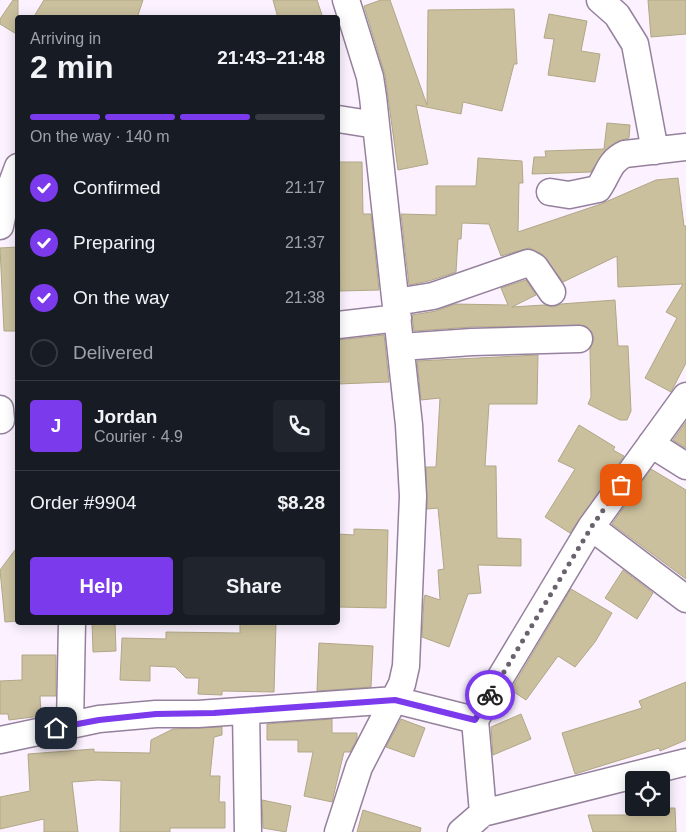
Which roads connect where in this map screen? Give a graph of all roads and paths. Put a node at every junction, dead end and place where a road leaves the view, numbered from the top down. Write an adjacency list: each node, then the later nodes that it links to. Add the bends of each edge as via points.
1 (346, 0): 4 (street, via 370,77)
2 (600, 0): 6 (street, via 617,15 635,44)
3 (340, 119): 4 (street)
4 (376, 125): 11 (street)
5 (686, 147): 6 (street)
6 (655, 151): 8 (street, via 616,158 598,189 569,195)
7 (15, 176): 9 (street)
8 (550, 192)
9 (2, 210)
10 (552, 292): 11 (street, via 535,266 528,263)
11 (397, 310): 12 (street); 14 (street)
12 (340, 325)
13 (579, 339): 14 (street)
14 (402, 347): 21 (street, via 413,496 406,666)
15 (686, 396): 16 (street)
16 (651, 444): 17 (street); 18 (street)
17 (686, 466)
18 (592, 526): 19 (street); 23 (street)
19 (686, 599)
20 (72, 625): 24 (street)
21 (395, 700): 22 (street); 23 (street); 29 (street, via 359,767)
22 (246, 711): 24 (street, via 156,714); 28 (street)
23 (475, 720): 27 (street)
24 (70, 725): 25 (street)
25 (0, 740)
26 (686, 762): 27 (street)
27 (483, 813): 30 (street)
28 (248, 832)
29 (338, 832)
30 (461, 832)

